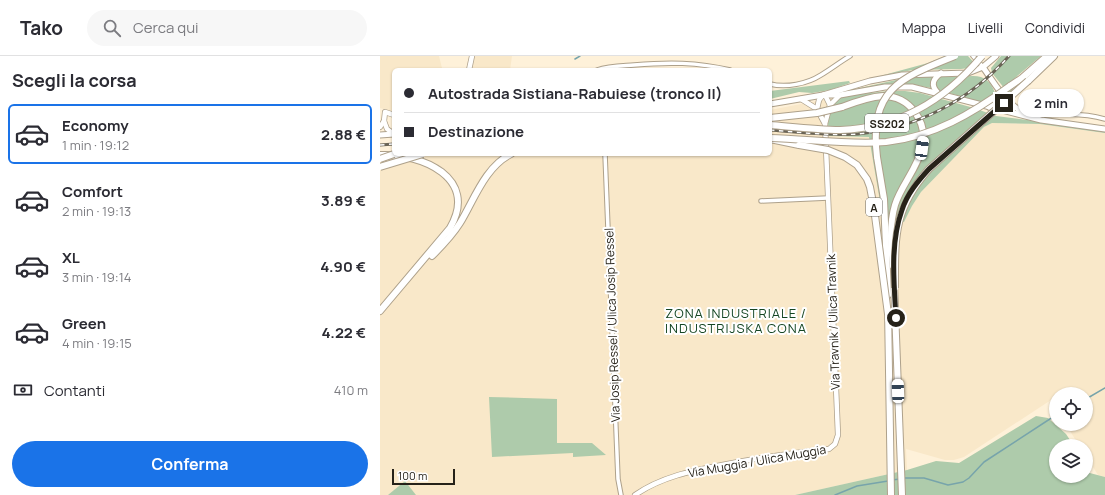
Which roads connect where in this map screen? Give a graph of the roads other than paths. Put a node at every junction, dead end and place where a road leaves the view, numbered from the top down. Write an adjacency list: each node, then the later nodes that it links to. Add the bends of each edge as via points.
1 (472, 56): 11 (street)
2 (850, 56): 16 (street, via 812,80 788,85)
3 (956, 56): 56 (highway, A, bridge, via 919,70 900,82 886,98 877,118 876,143 884,199)
4 (973, 56): 10 (street)
5 (982, 56): 34 (highway, SS202, bridge, via 956,84 936,100 890,122 839,130)
6 (996, 56): 10 (main road)
7 (1047, 56): 41 (highway, SS202, bridge, via 1022,78 980,107 926,133 901,140 866,142)
8 (1054, 56): 54 (highway, A, bridge, via 918,181 902,210 897,228)
9 (700, 64): 12 (street, via 684,62); 13 (street); 14 (street)
10 (983, 67): 15 (main road, via 968,73); 17 (main road)
11 (469, 68)
12 (610, 68)
13 (700, 68)
14 (720, 68)
15 (941, 73): 18 (main road, via 933,82); 19 (main road, via 888,77)
16 (772, 84)
17 (1000, 92): 24 (main road, via 998,100); 29 (main road, via 1014,107)
18 (938, 93): 20 (main road, via 902,86); 24 (main road)
19 (823, 95): 20 (main road); 21 (main road); 23 (street); 25 (street)
20 (840, 95): 23 (street)
21 (801, 99): 22 (main road); 25 (street, Via Travnik / Ulica Travnik)
22 (772, 104)
23 (830, 105): 33 (street, Via Travnik / Ulica Travnik)
24 (989, 107): 29 (main road)
25 (817, 109): 33 (street, Via Travnik / Ulica Travnik)
26 (380, 111): 27 (street)
27 (385, 112): 28 (street); 32 (street)
28 (392, 114)
29 (1029, 117): 31 (street, via 1080,114); 36 (main road)
30 (772, 118): 54 (highway, A, bridge, via 817,113 885,96 904,102 919,117 924,138 922,148 895,204 891,222)
31 (1105, 120): 36 (street)
32 (384, 121): 35 (street); 37 (street, via 387,129)
33 (825, 124): 51 (street, Via Travnik / Ulica Travnik)
34 (772, 125)
35 (380, 127)
36 (1104, 129)
37 (392, 133)
38 (392, 134): 39 (main road)
39 (380, 136)
40 (772, 139): 56 (highway, A, bridge, via 837,153 851,160 863,172 872,197)
41 (772, 139)
42 (380, 154): 44 (highway, bridge)
43 (392, 155): 49 (highway, bridge)
44 (392, 155)
45 (397, 156): 53 (highway, bridge, via 424,161 442,171 453,184 458,199 457,213)
46 (416, 156): 50 (highway, bridge)
47 (508, 156): 53 (highway, via 491,172 452,234)
48 (606, 156): 58 (street, Via Josip Ressel / Ulica Josip Ressel, via 618,479)
49 (380, 159)
50 (380, 167)
51 (828, 198): 52 (street); 57 (street, Via Travnik / Ulica Travnik, via 838,435)
52 (761, 201)
53 (438, 247): 55 (highway)
54 (894, 288): 61 (highway, A)
55 (380, 311)
56 (888, 314): 60 (highway, A)
57 (835, 444): 59 (street, Via Muggia / Ulica Muggia, via 829,449 696,470 667,478)
58 (621, 495)
59 (635, 495)
60 (891, 495)
61 (902, 495)

